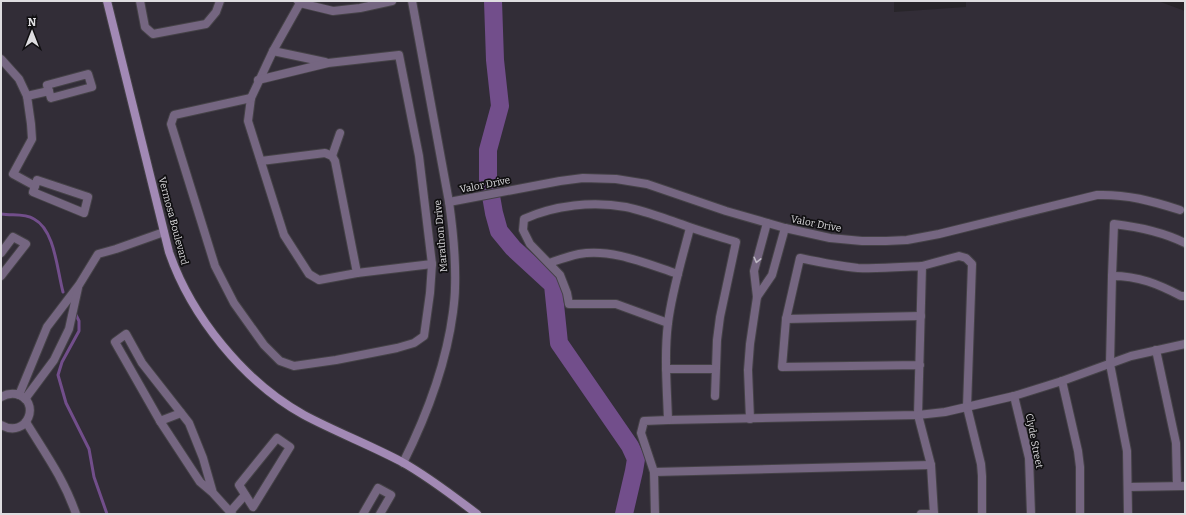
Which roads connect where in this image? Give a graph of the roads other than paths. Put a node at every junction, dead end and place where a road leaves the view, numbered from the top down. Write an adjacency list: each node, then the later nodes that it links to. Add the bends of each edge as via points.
1 (108, 1): 25 (main road, Vermosa Boulevard)
2 (140, 1): 3 (street, via 145,27 153,34 206,24 216,12)
3 (220, 1)
4 (392, 1): 6 (street, via 333,11)
5 (412, 1): 20 (street, Marathon Drive)
6 (299, 2): 7 (street)
7 (273, 51): 9 (street); 12 (street)
8 (1, 59): 10 (street)
9 (328, 63): 12 (street); 28 (street, via 399,55 419,156)
10 (8, 66): 11 (street); 14 (street, via 19,79)
11 (1, 72)
12 (258, 80): 15 (street)
13 (49, 92): 13 (street, via 47,85 88,74 92,87 51,98); 14 (street)
14 (27, 96): 19 (street, via 32,140 13,174)
15 (250, 98): 18 (street, via 248,121); 28 (street, via 174,115 171,124 215,266 234,303 264,346 280,361 294,366 336,360 414,343 424,336)
16 (340, 133): 17 (street)
17 (332, 156): 18 (street, via 325,153); 31 (street)
18 (261, 161): 31 (street, via 284,235 309,274 320,280)
19 (35, 186): 19 (street, via 33,192 84,212 88,197 38,180)
20 (449, 202): 22 (street, Valor Drive, via 560,181 583,178 616,179 647,184); 60 (street, Marathon Drive, via 456,288 450,336 437,385 421,427)
21 (1180, 210): 24 (street, Valor Drive, via 1134,196 1103,195 907,240 862,241 830,238)
22 (767, 223): 24 (street, Valor Drive); 37 (street, one-way to 37, via 754,271)
23 (690, 228): 29 (street, via 642,211 615,205 588,205 538,213 524,219 523,230 530,244); 32 (street); 45 (street, via 736,242 720,317)
24 (785, 228): 37 (street, via 772,275)
25 (164, 232): 35 (street, via 98,254); 60 (main road, Vermosa Boulevard, via 175,270 207,325 236,361 270,392 303,415)
26 (1185, 243): 34 (street, via 1155,231 1114,224)
27 (1, 253): 33 (street, via 13,237 26,244)
28 (432, 264): 31 (street)
29 (549, 264): 32 (street, via 579,254 598,254 620,256); 40 (street, via 560,275 569,304 616,304)
30 (922, 266): 38 (street); 39 (street, via 858,268 800,258); 52 (street, via 960,256 972,264)
31 (357, 273)
32 (678, 274): 40 (street)
33 (1, 276)
34 (1112, 276): 36 (street, via 1144,279); 43 (street)
35 (79, 285): 51 (street, via 48,327); 51 (street, via 69,329 54,360)
36 (1185, 296)
37 (757, 298): 55 (street, via 749,350)
38 (921, 316): 39 (street); 44 (street)
39 (786, 319): 44 (street, via 782,367)
40 (668, 323): 46 (street)
41 (1185, 344): 42 (street)
42 (1156, 350): 43 (street); 63 (street, via 1176,443)
43 (1110, 364): 47 (street); 64 (street, via 1127,451)
44 (920, 365): 54 (street)
45 (715, 368): 46 (street); 48 (street)
46 (666, 369): 56 (street)
47 (1062, 381): 49 (street); 77 (street, via 1078,450)
48 (715, 396)
49 (1014, 396): 52 (street); 76 (street, Clyde Street, via 1029,458)
50 (1, 397): 51 (street, via 8,394)
51 (22, 397): 58 (street, via 28,403 30,413)
52 (967, 407): 54 (street); 75 (street, via 981,464)
53 (181, 413): 57 (street); 57 (street, via 142,363 126,334 115,342); 65 (street, via 189,423 203,458)
54 (918, 415): 55 (street); 61 (street)
55 (750, 419): 56 (street)
56 (668, 420): 62 (street, via 644,421 641,433)
57 (160, 421): 65 (street, via 200,482)
58 (26, 422): 59 (street, via 12,429); 68 (street, via 71,497)
59 (1, 426)
60 (403, 463): 71 (main road, Vermosa Boulevard)
61 (932, 465): 62 (street); 74 (street)
62 (654, 472): 72 (street)
63 (1181, 486): 64 (street)
64 (1128, 487): 78 (street)
65 (213, 493): 67 (street)
66 (245, 495): 66 (street, via 253,507 290,447 277,438 239,485); 67 (street)
67 (231, 513)
68 (76, 514)
69 (363, 514): 70 (street, via 378,488 391,495)
70 (380, 514)
71 (478, 514)
72 (655, 514)
73 (921, 514): 74 (street)
74 (934, 514)
75 (982, 514)
76 (1031, 514)
77 (1080, 514)
78 (1128, 514)

